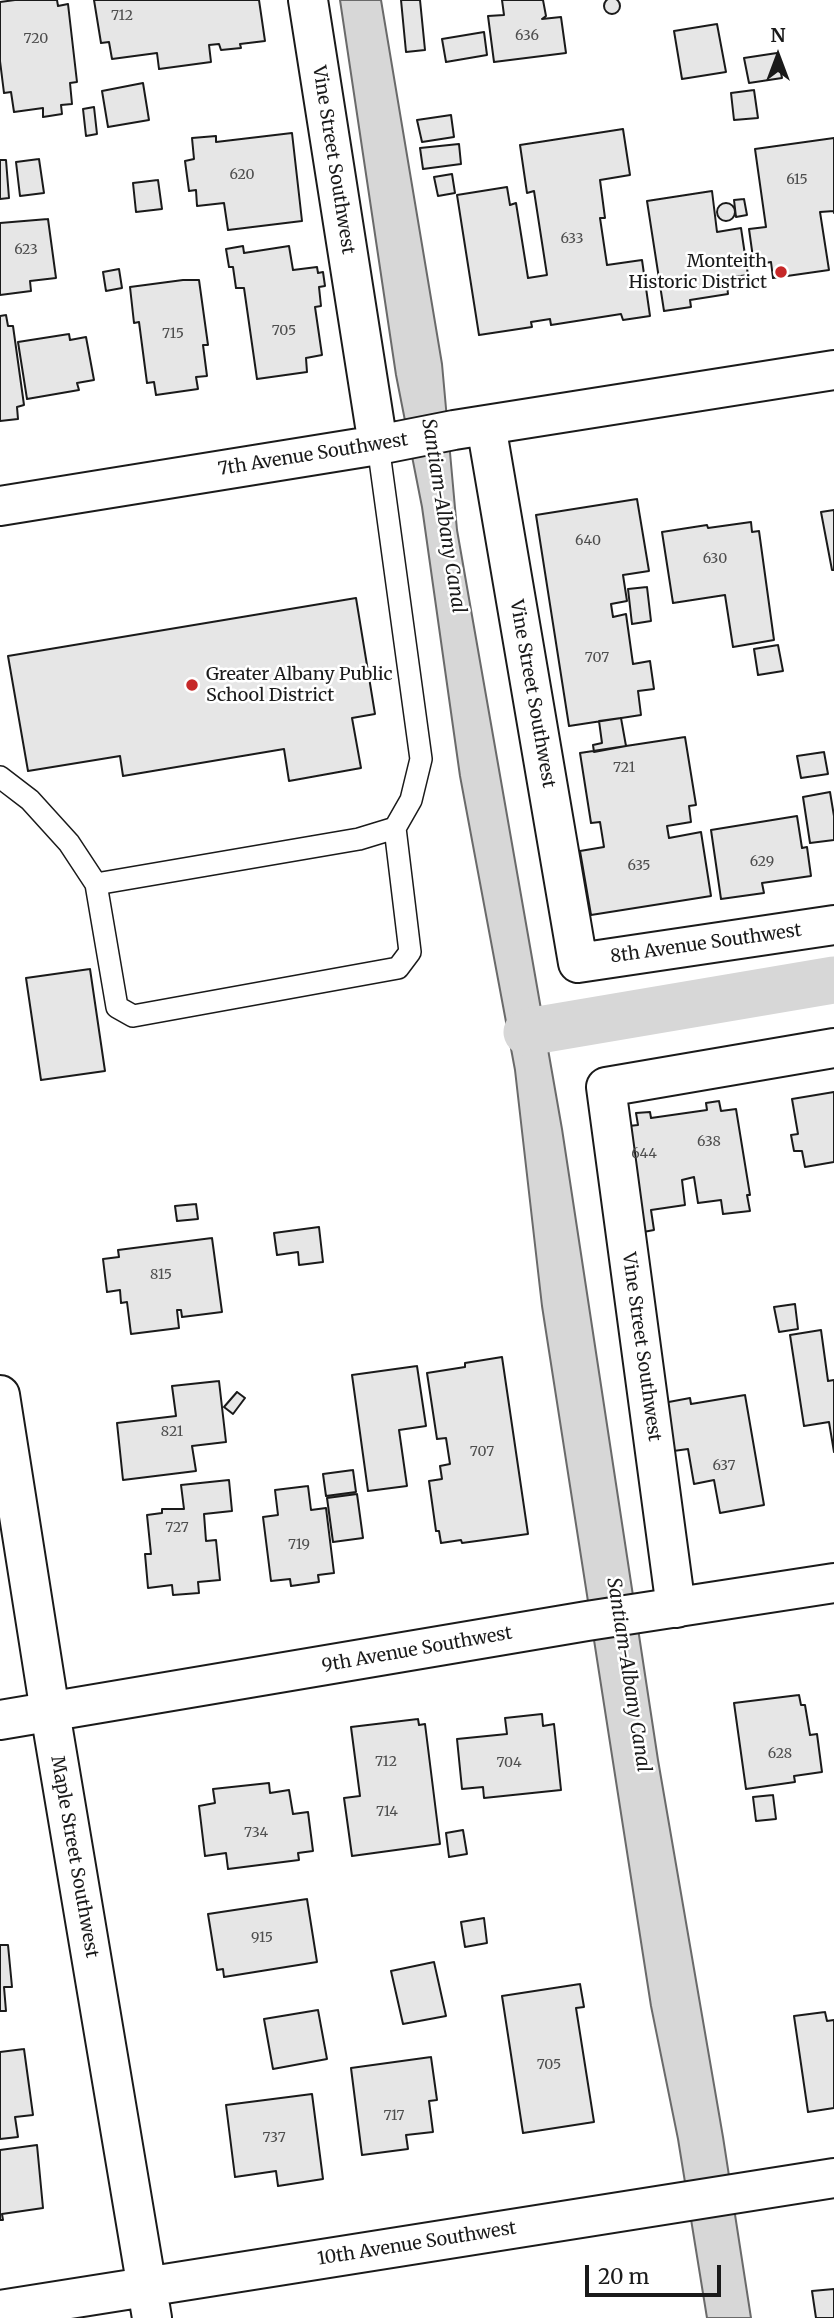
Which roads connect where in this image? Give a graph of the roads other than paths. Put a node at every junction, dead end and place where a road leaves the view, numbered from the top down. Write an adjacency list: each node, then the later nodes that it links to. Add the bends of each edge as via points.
1 (308, 0): 4 (street, Vine Street Southwest)
2 (834, 370): 3 (street, 7th Avenue Southwest)
3 (470, 427): 4 (street, 7th Avenue Southwest); 10 (street, Vine Street Southwest)
4 (393, 442): 5 (street, 7th Avenue Southwest); 7 (lane, via 421,759 411,800)
5 (0, 506)
6 (0, 777): 8 (lane, via 30,800 69,843)
7 (395, 828): 8 (lane, via 359,839); 8 (lane, via 410,952 398,968 133,1016 117,1007)
8 (96, 884)
9 (834, 925): 10 (street, 8th Avenue Southwest)
10 (578, 963)
11 (834, 1048): 14 (street, Vine Street Southwest, via 606,1087)
12 (0, 1395): 15 (street, Maple Street Southwest)
13 (834, 1583): 14 (street, 9th Avenue Southwest)
14 (663, 1610): 15 (street, 9th Avenue Southwest)
15 (50, 1712): 16 (street, 9th Avenue Southwest); 18 (street, Maple Street Southwest)
16 (0, 1720)
17 (834, 2178): 18 (street, 10th Avenue Southwest)
18 (149, 2302): 19 (street, 10th Avenue Southwest)
19 (0, 2310)

